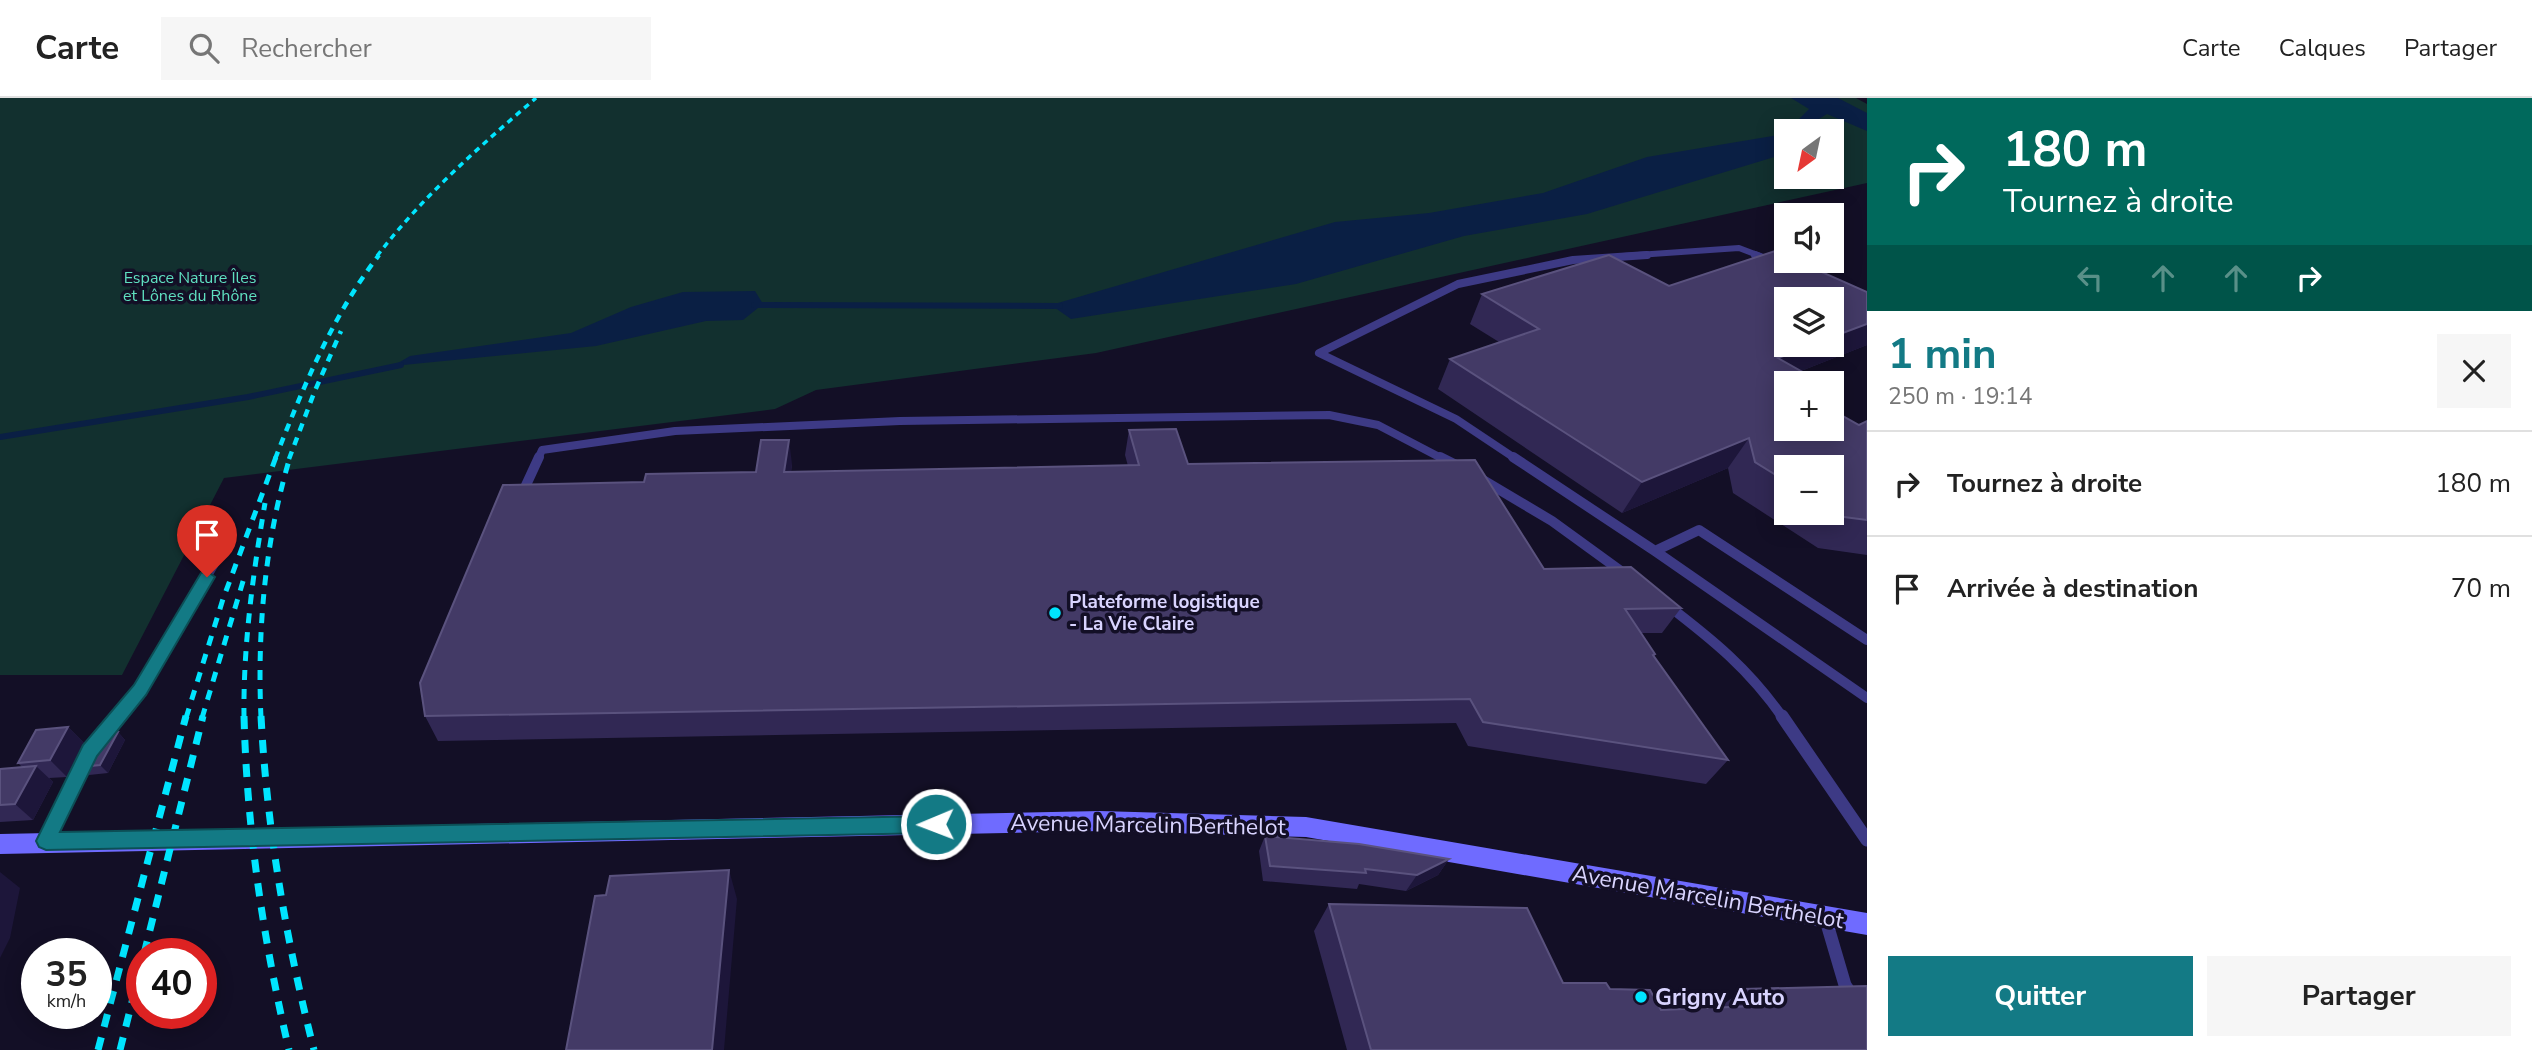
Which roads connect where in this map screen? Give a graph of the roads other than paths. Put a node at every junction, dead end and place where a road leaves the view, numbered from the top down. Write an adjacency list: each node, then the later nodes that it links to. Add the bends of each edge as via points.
1 (1774, 263): 4 (lane, via 1739,248 1573,260 1458,284 1319,353 1456,419)
2 (519, 500): 5 (lane, via 542,450 675,430 900,421 1329,415 1378,425 1490,483)
3 (229, 529): 10 (lane, via 219,555 140,690 90,751)
4 (1655, 551): 7 (lane, via 1699,530); 8 (lane)
5 (1630, 578)
6 (1661, 600): 9 (lane, via 1724,648 1766,693)
7 (1867, 640)
8 (1867, 698)
9 (1867, 840)
10 (46, 841): 11 (street, Avenue Marcelin Berthelot); 12 (street, Avenue Marcelin Berthelot, via 1100,821 1306,827)
11 (0, 844)
12 (1825, 917): 13 (street, Avenue Marcelin Berthelot); 14 (lane, via 1845,985)
13 (1867, 924)
14 (1867, 1018)

